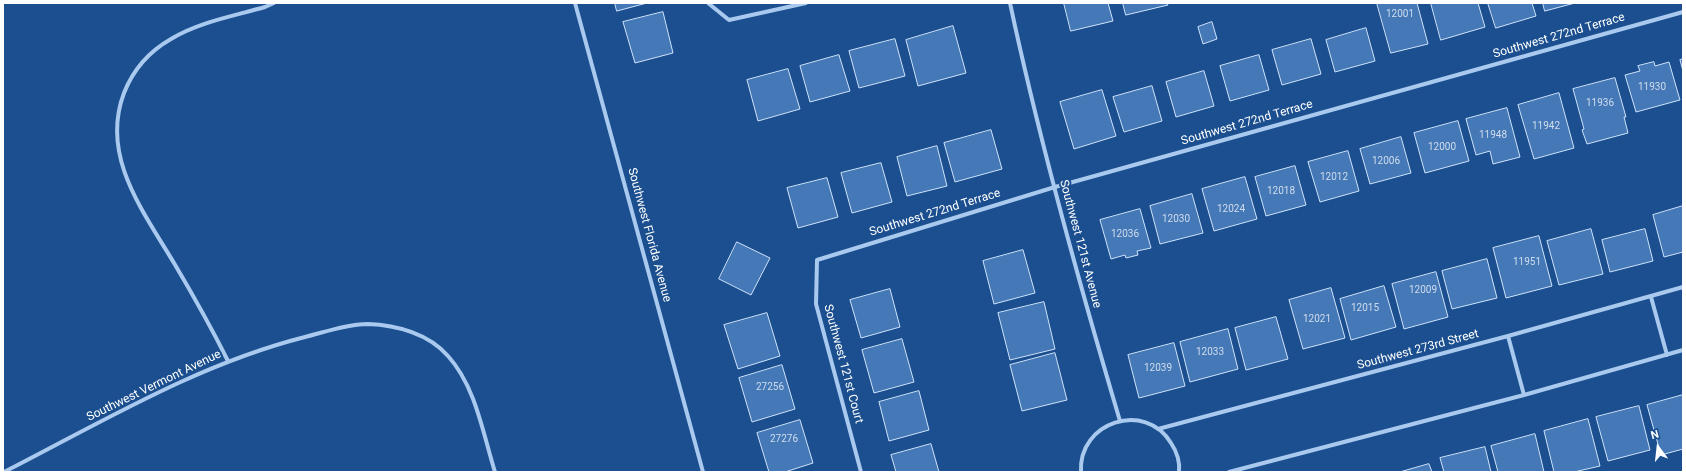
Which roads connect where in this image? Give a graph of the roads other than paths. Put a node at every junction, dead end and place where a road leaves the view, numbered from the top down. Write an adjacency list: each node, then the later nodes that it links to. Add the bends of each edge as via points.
1 (274, 3): 14 (street, via 201,26 171,39 150,54 130,78 120,104 117,126 119,154 125,175)
2 (576, 3): 20 (street, Southwest Florida Avenue)
3 (708, 3): 4 (street, via 729,20)
4 (806, 3)
5 (1010, 3): 7 (street, Southwest 121st Avenue, via 1024,72)
6 (1683, 12): 7 (street, Southwest 272nd Terrace)
7 (1055, 187): 8 (street, Southwest 272nd Terrace); 16 (street, Southwest 121st Avenue, via 1085,303)
8 (817, 260): 21 (street, Southwest 121st Court, via 816,304)
9 (1683, 287): 10 (street, Southwest 273rd Street)
10 (1651, 297): 11 (street, Southwest 273rd Street); 13 (street)
11 (1508, 336): 15 (street); 17 (street, Southwest 273rd Street)
12 (1683, 350): 13 (street)
13 (1667, 355): 15 (street)
14 (228, 361): 18 (street, Southwest Vermont Avenue, via 156,394); 19 (street, Southwest Vermont Avenue, via 251,352 336,329 367,324 391,326 411,332 430,340 448,356 464,380 475,405)
15 (1524, 395): 24 (street)
16 (1120, 421): 17 (street, via 1139,420); 22 (street, via 1107,425 1094,435 1085,448 1080,464)
17 (1158, 429): 23 (street, via 1167,436 1176,450)
18 (4, 472)
19 (494, 472)
20 (703, 472)
21 (861, 472)
22 (1081, 472)
23 (1179, 472)
24 (1229, 472)

